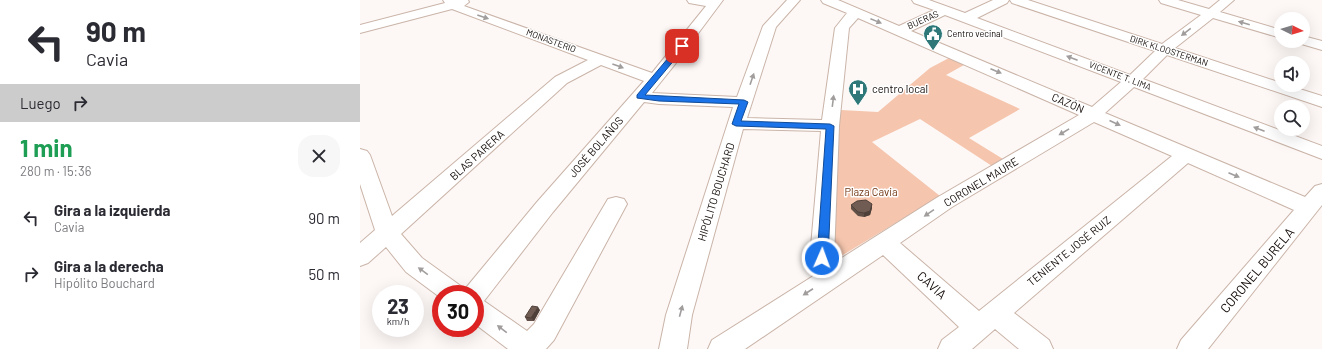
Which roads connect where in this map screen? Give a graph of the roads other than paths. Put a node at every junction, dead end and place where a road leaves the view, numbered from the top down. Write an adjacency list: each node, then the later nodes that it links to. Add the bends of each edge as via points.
1 (471, 0): 10 (street)
2 (693, 0): 11 (street)
3 (794, 0): 26 (street, HIPÓLITO BOUCHARD, one-way to 3, via 770,26)
4 (827, 0): 13 (street, CAZÓN)
5 (918, 0): 12 (street, VICENTE T. LIMA)
6 (1003, 0): 15 (street)
7 (1165, 0): 14 (street)
8 (1228, 0): 14 (street, CORONEL MAURE)
9 (1028, 1): 21 (street, DIRK KLOOSTERMAN)
10 (451, 2): 16 (street); 22 (street, MONASTERIO, one-way to 22, via 459,8)
11 (715, 2): 23 (street, JOSÉ BOLAÑOS)
12 (945, 10): 15 (street, VICENTE T. LIMA); 17 (street, BUERAS)
13 (856, 13): 17 (street, CAZÓN, one-way to 17); 30 (street, one-way to 13, via 842,28)
14 (1211, 13): 18 (street, one-way to 14); 21 (street, CORONEL MAURE, one-way to 21)
15 (966, 18): 24 (street, VICENTE T. LIMA, one-way to 15)
16 (360, 29)
17 (900, 30): 28 (street, CAZÓN, one-way to 28)
18 (1274, 32)
19 (1310, 42): 20 (street)
20 (1322, 46)
21 (1165, 49): 24 (street, CORONEL MAURE); 27 (street, DIRK KLOOSTERMAN)
22 (600, 59): 23 (street, MONASTERIO, one-way to 23); 36 (street, BLAS PARERA, via 561,80)
23 (654, 79): 25 (street, JOSÉ BOLAÑOS)
24 (1132, 81): 28 (street, CORONEL MAURE); 31 (street, VICENTE T. LIMA, one-way to 24)
25 (640, 96): 26 (street); 41 (street, JOSÉ BOLAÑOS)
26 (744, 102): 29 (street, HIPÓLITO BOUCHARD)
27 (1322, 102)
28 (1094, 114): 32 (street, CAZÓN, one-way to 32); 37 (street, CORONEL MAURE, one-way to 37, via 945,202)
29 (736, 124): 30 (street); 45 (street, HIPÓLITO BOUCHARD, one-way to 29, via 679,315)
30 (830, 126): 39 (street, via 822,258 826,266)
31 (1322, 153)
32 (1187, 154): 34 (street, CAZÓN, one-way to 34); 43 (street, TENIENTE JOSÉ RUIZ)
33 (360, 155): 36 (street)
34 (1315, 199): 49 (street, CORONEL BURELA)
35 (616, 204): 44 (street, via 547,327)
36 (388, 234): 38 (street, BLAS PARERA); 40 (street, one-way to 36, via 414,265)
37 (885, 243): 39 (street, CORONEL MAURE); 43 (street, CAVIA)
38 (360, 257)
39 (836, 274): 46 (street, CORONEL MAURE, one-way to 46)
40 (442, 285)
41 (482, 285)
42 (484, 316): 44 (street, one-way to 42)
43 (987, 320): 47 (street, TENIENTE JOSÉ RUIZ); 48 (street, CAVIA)
44 (528, 349)
45 (673, 349)
46 (722, 349)
47 (952, 349)
48 (1040, 349)
49 (1191, 349)

